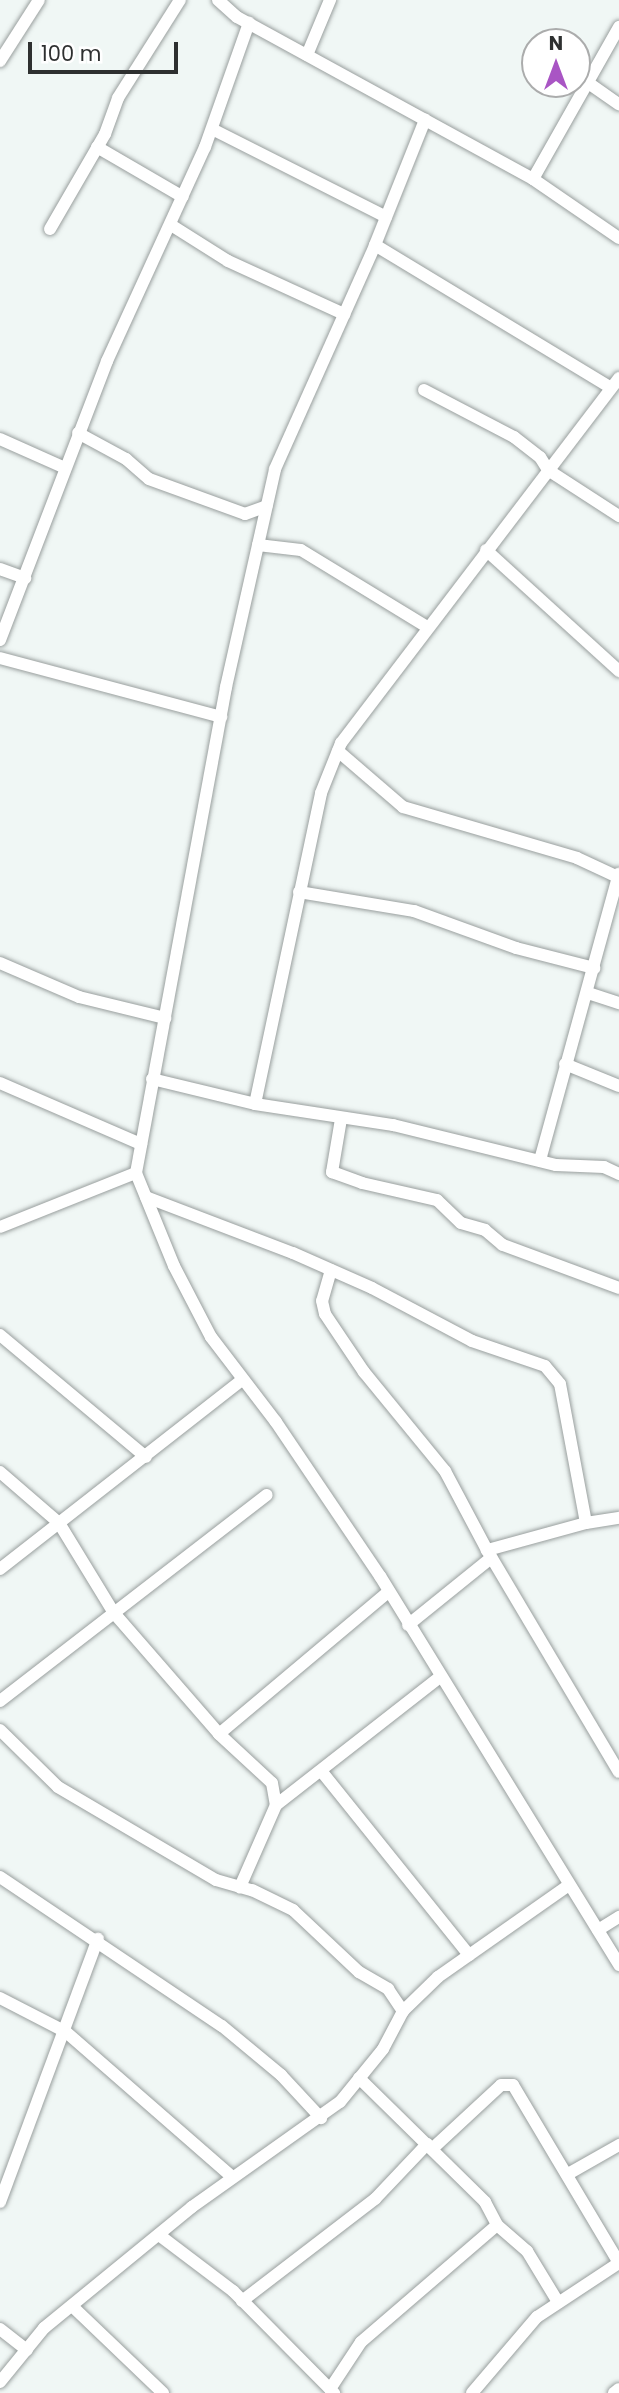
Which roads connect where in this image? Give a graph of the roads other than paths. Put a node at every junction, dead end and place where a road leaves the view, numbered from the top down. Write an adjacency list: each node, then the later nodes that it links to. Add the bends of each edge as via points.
1 (39, 0): 8 (street)
2 (180, 0): 15 (street, via 118,98)
3 (218, 0): 5 (street)
4 (330, 0): 7 (street)
5 (249, 23): 7 (street); 14 (street)
6 (619, 27): 9 (street)
7 (307, 55): 13 (street)
8 (0, 61)
9 (591, 75)
10 (591, 85): 12 (street)
11 (578, 98): 16 (street)
12 (619, 104)
13 (425, 120): 16 (street); 18 (street)
14 (212, 129): 17 (street); 18 (street)
15 (97, 147): 17 (street); 20 (street)
16 (533, 179): 21 (street)
17 (183, 197): 19 (street)
18 (386, 217): 22 (street)
19 (171, 225): 23 (street, via 228,261); 26 (street)
20 (50, 229)
21 (619, 238)
22 (375, 245): 23 (street); 24 (street)
23 (344, 314): 30 (street, via 275,469)
24 (616, 383): 29 (street)
25 (424, 390): 29 (street, via 514,437 540,457)
26 (78, 433): 28 (street); 30 (street, via 149,478 245,514)
27 (0, 439): 28 (street)
28 (65, 468): 35 (street)
29 (548, 470): 31 (street); 33 (street)
30 (267, 506): 32 (street)
31 (619, 516)
32 (258, 545): 36 (street, via 301,550); 40 (street)
33 (486, 550): 36 (street); 39 (street)
34 (0, 569): 35 (street)
35 (25, 578): 37 (street)
36 (427, 627): 41 (street, via 360,714)
37 (0, 639)
38 (0, 658): 40 (street)
39 (619, 671)
40 (221, 716): 48 (street)
41 (338, 751): 42 (street, via 403,807 577,858); 43 (street, via 321,793)
42 (619, 876): 45 (street)
43 (299, 892): 45 (street, via 414,911 516,948); 53 (street)
44 (0, 963): 48 (street, via 69,993)
45 (594, 968): 46 (street)
46 (588, 993): 47 (street); 49 (street)
47 (619, 1003)
48 (165, 1018): 50 (street)
49 (565, 1064): 52 (street); 56 (street)
50 (152, 1079): 53 (street); 55 (street)
51 (0, 1083): 55 (street)
52 (619, 1086)
53 (255, 1104): 54 (street)
54 (341, 1119): 56 (street, via 402,1126); 62 (street, via 332,1172 362,1184 437,1199 461,1223 485,1230 503,1245)
55 (141, 1143): 57 (street)
56 (540, 1160): 58 (street, via 604,1167)
57 (136, 1173): 59 (street); 60 (street)
58 (619, 1174)
59 (146, 1197): 61 (street); 64 (street, via 174,1266 211,1337)
60 (0, 1227)
61 (331, 1270): 70 (street, via 472,1341 554,1373); 71 (street, via 322,1301 325,1314 364,1372 445,1471)
62 (619, 1288)
63 (0, 1335): 65 (street)
64 (241, 1381): 65 (street); 73 (street, via 276,1422)
65 (146, 1457): 69 (street)
66 (0, 1472): 69 (street)
67 (267, 1495): 74 (street)
68 (619, 1518): 70 (street)
69 (58, 1523): 72 (street); 74 (street, via 92,1570)
70 (586, 1523): 71 (street)
71 (489, 1554): 75 (street); 81 (street)
72 (0, 1569)
73 (388, 1592): 75 (street); 79 (street)
74 (114, 1613): 77 (street); 79 (street)
75 (408, 1625): 76 (street)
76 (440, 1677): 80 (street); 84 (street)
77 (0, 1701)
78 (0, 1730): 85 (street, via 58,1787 216,1880)
79 (219, 1734): 82 (street, via 272,1783)
80 (322, 1772): 82 (street); 89 (street)
81 (619, 1772)
82 (276, 1805): 85 (street)
83 (0, 1877): 88 (street)
84 (569, 1885): 87 (street); 89 (street)
85 (240, 1887): 92 (street, via 293,1910 359,1972 388,1989)
86 (619, 1917): 87 (street)
87 (598, 1930): 90 (street)
88 (98, 1939): 93 (street); 95 (street, via 222,2026 281,2075)
89 (469, 1955): 92 (street)
90 (619, 1965)
91 (0, 1998): 93 (street)
92 (403, 2011): 94 (street, via 399,2025)
93 (66, 2032): 99 (street); 100 (street)
94 (359, 2078): 95 (street); 97 (street)
95 (321, 2118): 99 (street)
96 (619, 2145): 98 (street)
97 (430, 2147): 98 (street, via 500,2085 508,2084 513,2085); 101 (street, via 485,2202); 104 (street, via 375,2199)
98 (568, 2174): 103 (street)
99 (232, 2177): 102 (street)
100 (0, 2202)
101 (497, 2225): 105 (street, via 527,2251); 111 (street, via 361,2342)
102 (159, 2235): 104 (street, via 193,2257); 106 (street)
103 (619, 2263): 105 (street)
104 (242, 2301): 111 (street)
105 (558, 2302): 114 (street, via 537,2317)
106 (72, 2306): 108 (street); 113 (street)
107 (0, 2329): 108 (street)
108 (27, 2350): 109 (street)
109 (0, 2385): 112 (street)
110 (619, 2389): 115 (street)
111 (332, 2391)
112 (7, 2393)
113 (163, 2393)
114 (472, 2393)
115 (614, 2393)

